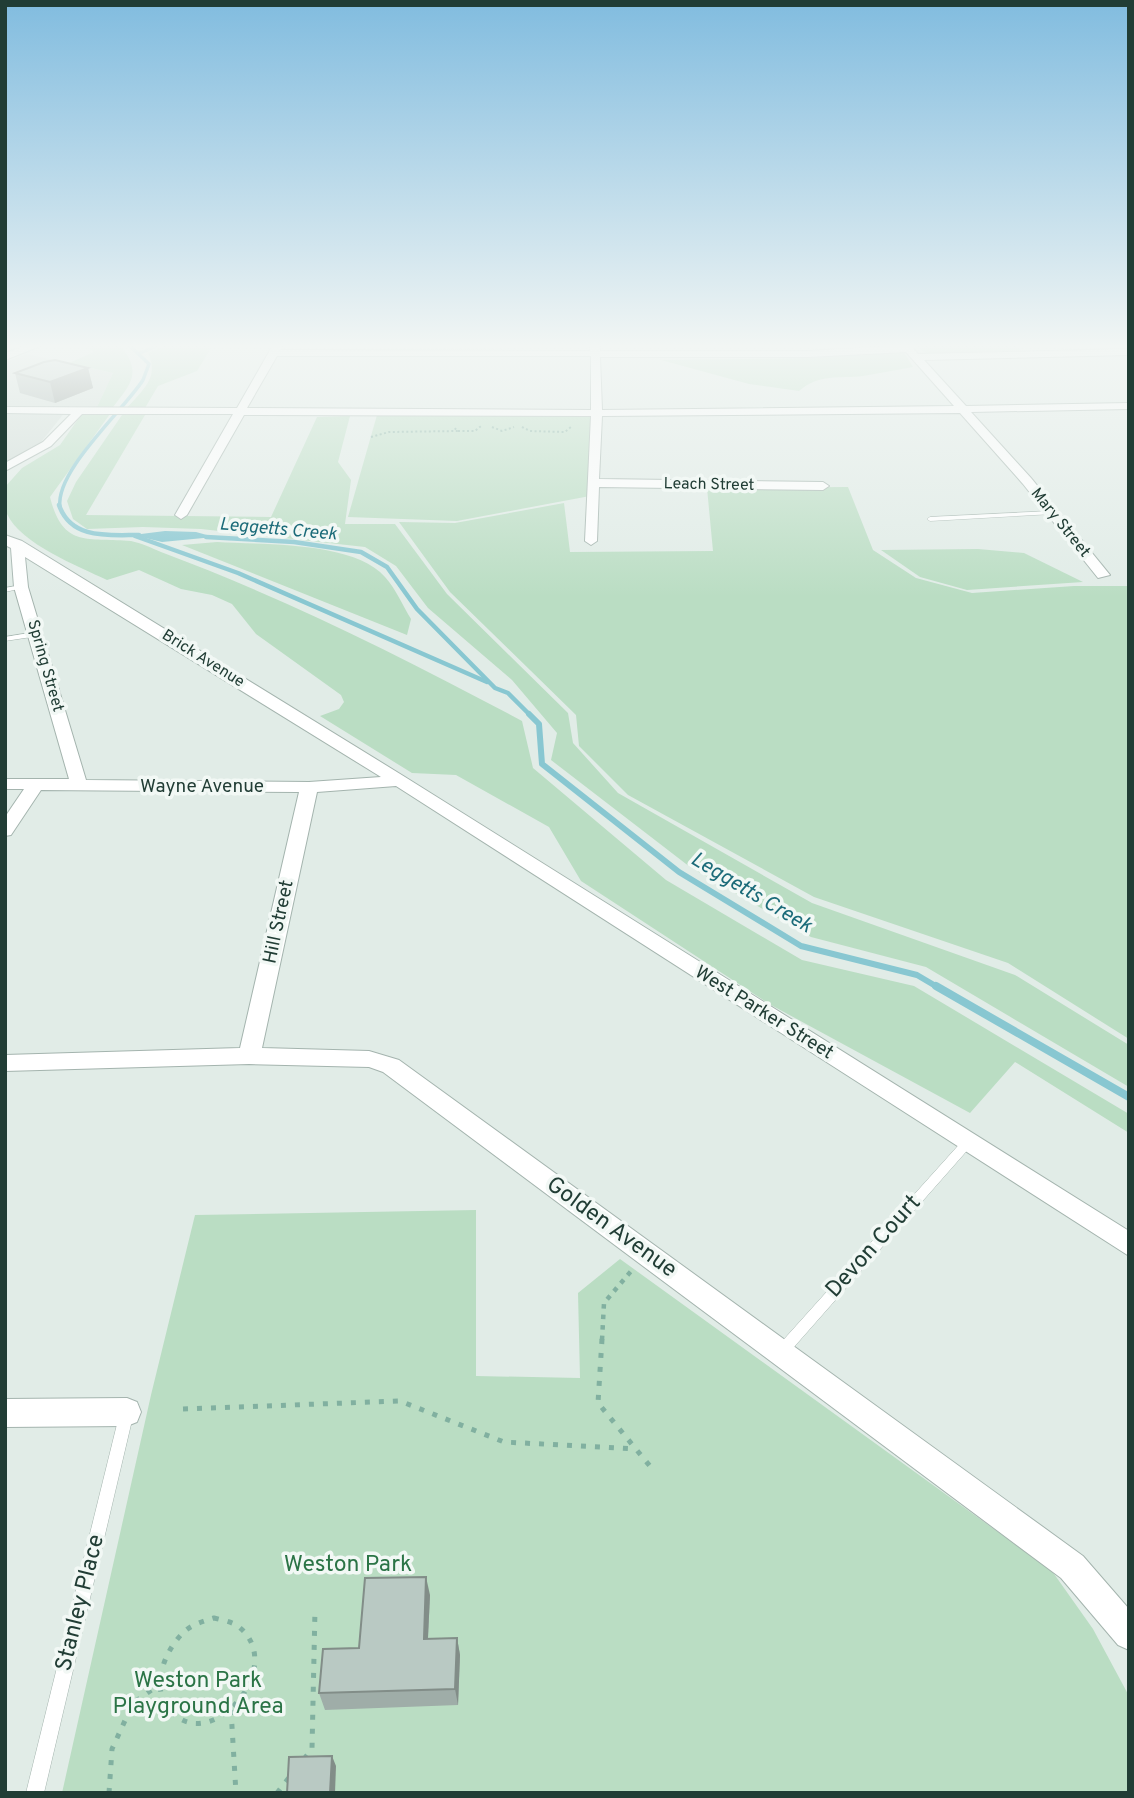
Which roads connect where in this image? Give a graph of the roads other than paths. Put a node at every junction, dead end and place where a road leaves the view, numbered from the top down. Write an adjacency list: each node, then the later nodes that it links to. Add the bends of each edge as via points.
1 (62, 429): 5 (street, via 47,444)
2 (228, 429): 9 (street)
3 (595, 429): 6 (street)
4 (978, 429): 8 (street, Mary Street)
5 (5, 468)
6 (596, 483): 7 (street, Leach Street); 11 (street)
7 (823, 486)
8 (1051, 513): 10 (lane); 13 (street, Mary Street)
9 (180, 515)
10 (930, 519)
11 (591, 541)
12 (11, 542): 14 (street, Spring Street); 18 (street, Brick Avenue)
13 (1103, 575)
14 (22, 587): 15 (lane); 16 (street, Spring Street)
15 (5, 590)
16 (35, 634): 17 (lane); 21 (street, Spring Street)
17 (5, 639)
18 (400, 781): 22 (street, Wayne Avenue); 26 (street, West Parker Street)
19 (5, 784): 20 (street, Wayne Avenue)
20 (35, 785): 21 (street, Wayne Avenue); 23 (street)
21 (80, 787): 22 (street, Wayne Avenue)
22 (309, 787): 24 (street, Hill Street)
23 (5, 831)
24 (249, 1056): 25 (street, Golden Avenue); 28 (street, Golden Avenue, via 369,1059 390,1066)
25 (5, 1063)
26 (968, 1142): 27 (street, West Parker Street); 28 (lane, Devon Court)
27 (1129, 1245)
28 (780, 1352): 31 (street, Golden Avenue, via 1072,1567)
29 (127, 1412): 30 (street); 32 (lane, Stanley Place)
30 (5, 1413)
31 (1129, 1634)
32 (35, 1793)

